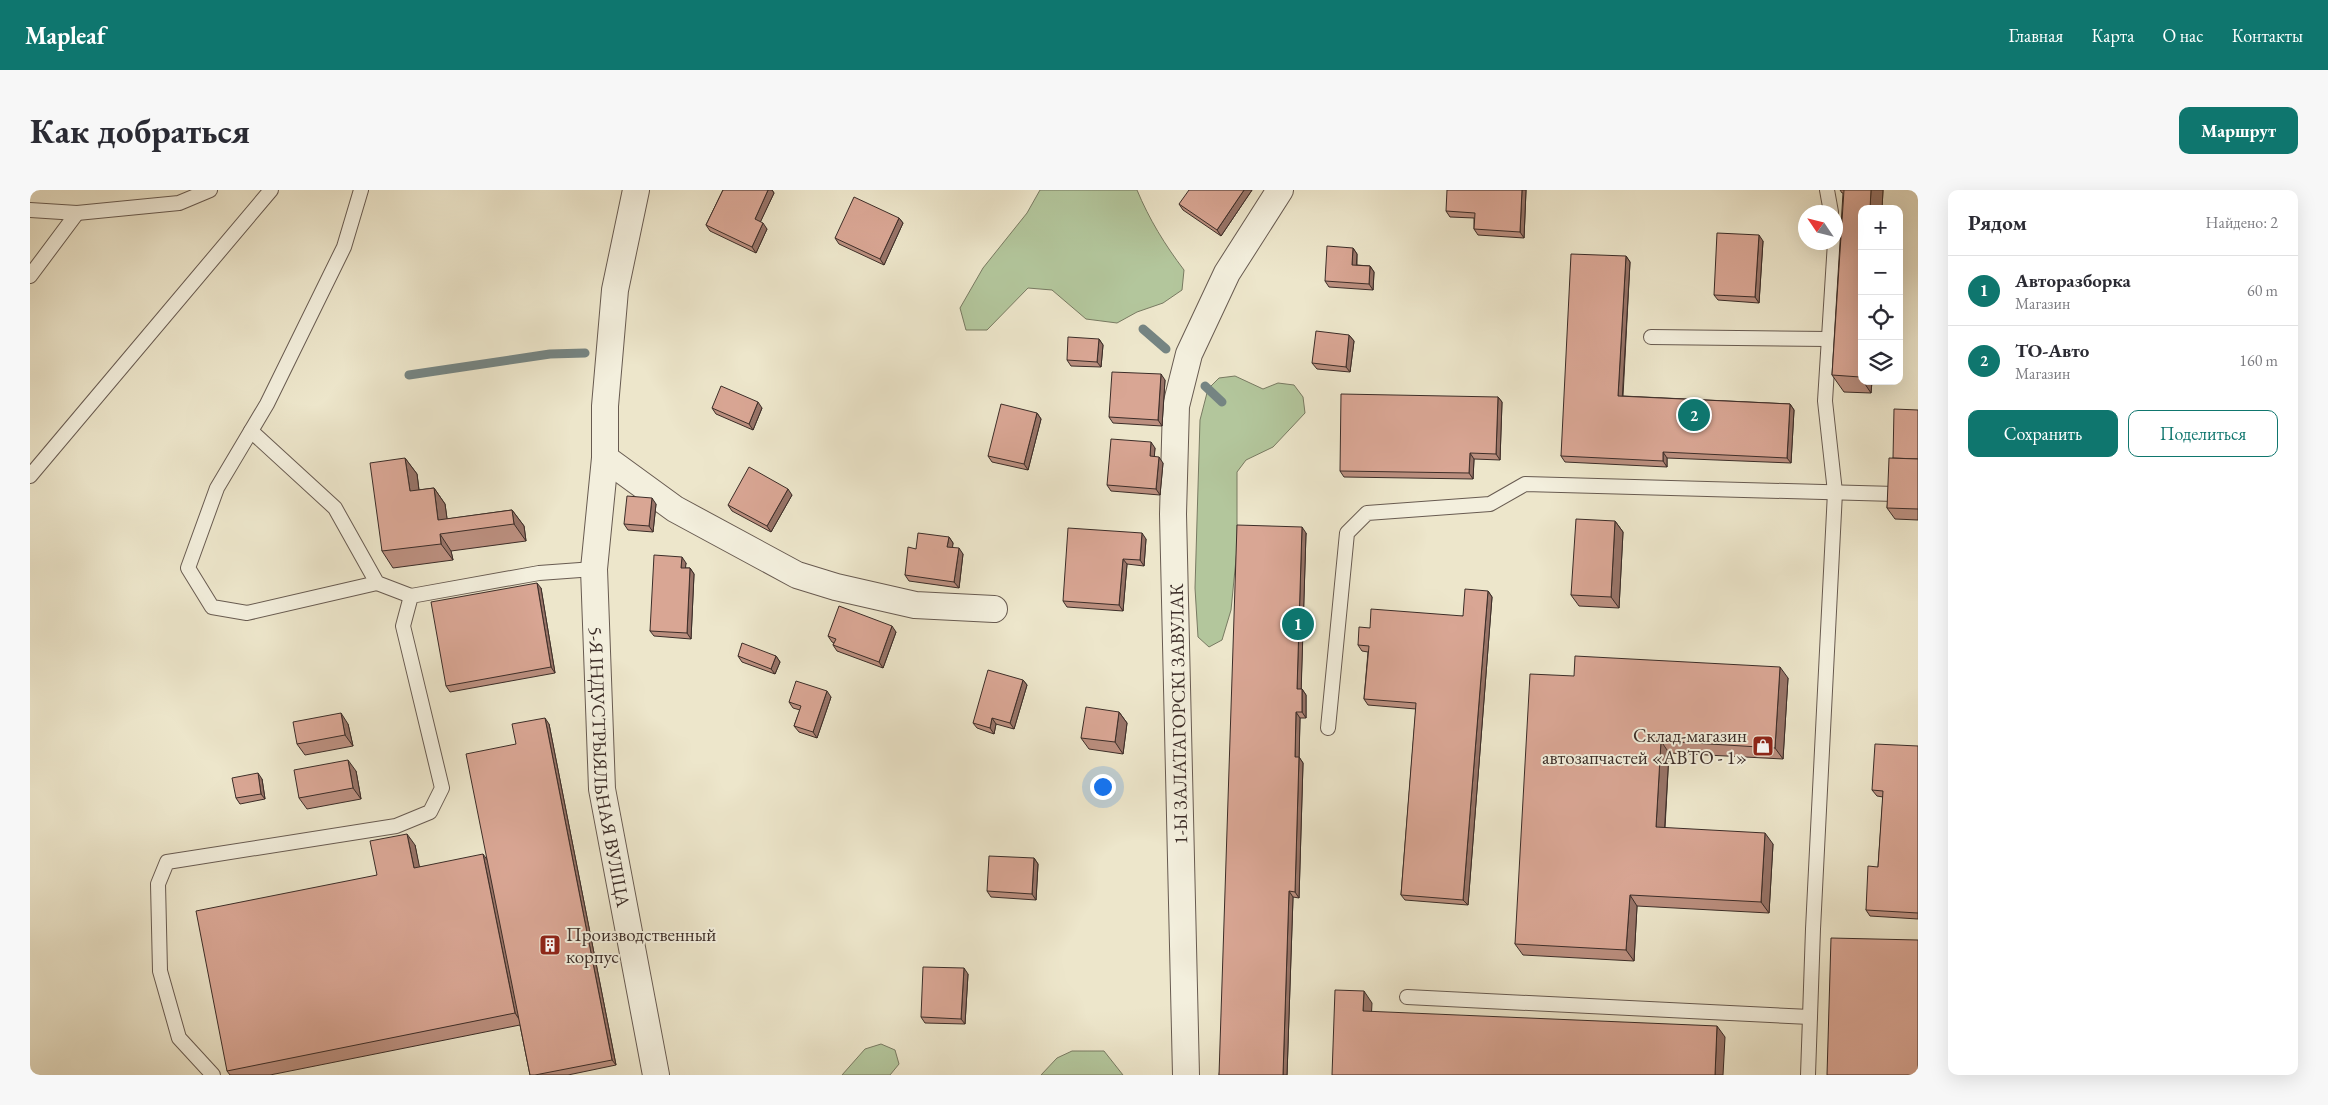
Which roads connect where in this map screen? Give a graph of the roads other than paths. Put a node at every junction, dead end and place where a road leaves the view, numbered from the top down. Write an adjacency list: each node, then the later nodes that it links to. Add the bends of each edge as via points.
1 (210, 190): 9 (lane, via 178,203)
2 (271, 190): 16 (lane)
3 (361, 190): 14 (lane, via 344,248)
4 (636, 190): 15 (street, 5-Я ІНДУСТРЫЯЛЬНАЯ ВУЛІЦА, via 614,290)
5 (1280, 190): 28 (street, 1-Ы ЗАЛАТАГОРСКІ ЗАВУЛАК, via 1227,273 1189,354 1176,406 1173,514)
6 (1827, 190): 7 (lane)
7 (1830, 205)
8 (30, 210): 9 (lane)
9 (77, 213): 11 (lane)
10 (1834, 250): 13 (lane)
11 (30, 276)
12 (1651, 337): 13 (lane)
13 (1828, 339): 17 (lane, via 1825,401)
14 (251, 431): 20 (lane, via 335,508); 20 (lane, via 217,488 188,568 212,607 248,613)
15 (605, 458): 19 (street, 5-Я ІНДУСТРЫЯЛЬНАЯ ВУЛІЦА); 22 (street, via 676,508 797,575 915,604)
16 (30, 476)
17 (1835, 492): 18 (lane); 23 (lane, via 1525,484 1490,504 1366,513 1348,534); 25 (lane)
18 (1896, 494)
19 (594, 569): 21 (lane, via 539,573); 27 (street, 5-Я ІНДУСТРЫЯЛЬНАЯ ВУЛІЦА, via 602,789)
20 (377, 583): 21 (lane)
21 (411, 596): 26 (lane, via 403,626 442,788 430,812 396,826 167,862 164,869 158,884 160,971 179,1038)
22 (994, 608)
23 (1328, 728)
24 (1407, 997): 25 (lane)
25 (1810, 1016): 29 (lane)
26 (213, 1075)
27 (656, 1075)
28 (1186, 1075)
29 (1808, 1075)

